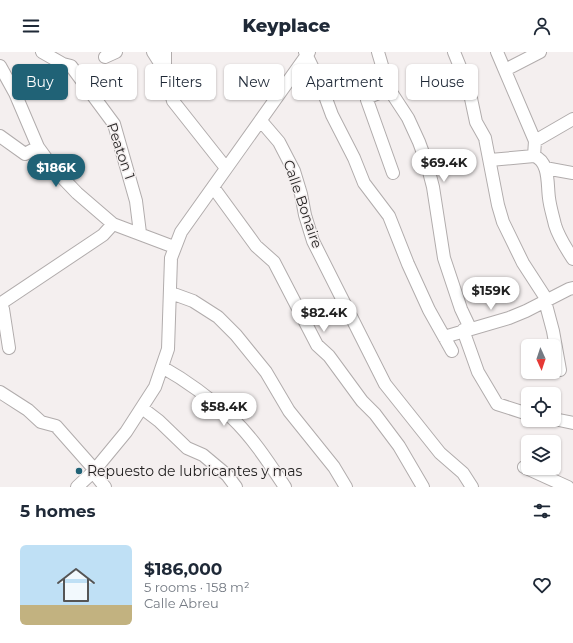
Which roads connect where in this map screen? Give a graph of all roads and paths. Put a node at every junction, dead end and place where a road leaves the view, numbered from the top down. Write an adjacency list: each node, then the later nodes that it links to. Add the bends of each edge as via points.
1 (42, 52): 32 (street, Peaton 1, via 71,66 114,124 136,201)
2 (116, 52): 10 (street)
3 (153, 52): 11 (street)
4 (165, 52): 12 (street)
5 (378, 52): 13 (street)
6 (454, 52): 25 (street, via 469,89 476,122 485,138)
7 (497, 52): 15 (street)
8 (540, 52): 15 (street)
9 (307, 53): 20 (street); 40 (street, via 332,115 364,183 390,216 408,264)
10 (105, 57)
11 (161, 64)
12 (165, 64)
13 (382, 64)
14 (0, 66): 23 (street, via 15,93)
15 (505, 70): 22 (street)
16 (173, 100): 26 (street)
17 (367, 100): 28 (street)
18 (396, 100): 39 (street, via 408,118 427,164 444,258)
19 (573, 119): 22 (street)
20 (261, 121): 26 (street); 58 (street, Calle Bonaire, via 279,142 294,171 313,240 385,384 440,453 463,473)
21 (0, 136): 23 (street, via 25,154)
22 (535, 141): 24 (street)
23 (38, 147): 31 (street, via 54,169 77,193)
24 (534, 156): 25 (street); 27 (street)
25 (490, 160): 37 (street, via 503,222 522,263)
26 (226, 168): 30 (street)
27 (545, 168): 29 (street); 34 (street, via 556,227)
28 (392, 173)
29 (573, 173)
30 (212, 187): 33 (street, via 181,232); 57 (street, via 256,246 274,262 317,346 329,356 362,401 375,414 399,446)
31 (113, 224): 32 (street); 38 (street, via 103,235)
32 (140, 233): 33 (street)
33 (174, 247): 36 (street, via 171,258)
34 (573, 259)
35 (572, 285): 37 (street)
36 (171, 293): 44 (street, via 168,349); 56 (street, via 193,301 218,317 236,335 266,372 289,411 334,467)
37 (546, 301): 39 (street, via 509,318); 41 (street)
38 (0, 304): 42 (street)
39 (466, 329): 40 (street); 47 (street, via 478,372 497,404)
40 (444, 336): 43 (street)
41 (554, 339)
42 (9, 348)
43 (452, 351)
44 (162, 367): 46 (street, via 155,387); 55 (street, via 177,375 233,419 252,440)
45 (0, 392): 50 (street, via 28,410 40,422 56,426)
46 (142, 408): 50 (street, via 126,432); 54 (street, via 187,448 203,455 227,475)
47 (521, 412)
48 (561, 420): 49 (street)
49 (573, 423)
50 (93, 471): 52 (street); 53 (street)
51 (542, 475): 59 (street)
52 (77, 487)
53 (105, 487)
54 (236, 487)
55 (285, 487)
56 (346, 487)
57 (423, 487)
58 (472, 487)
59 (568, 487)

